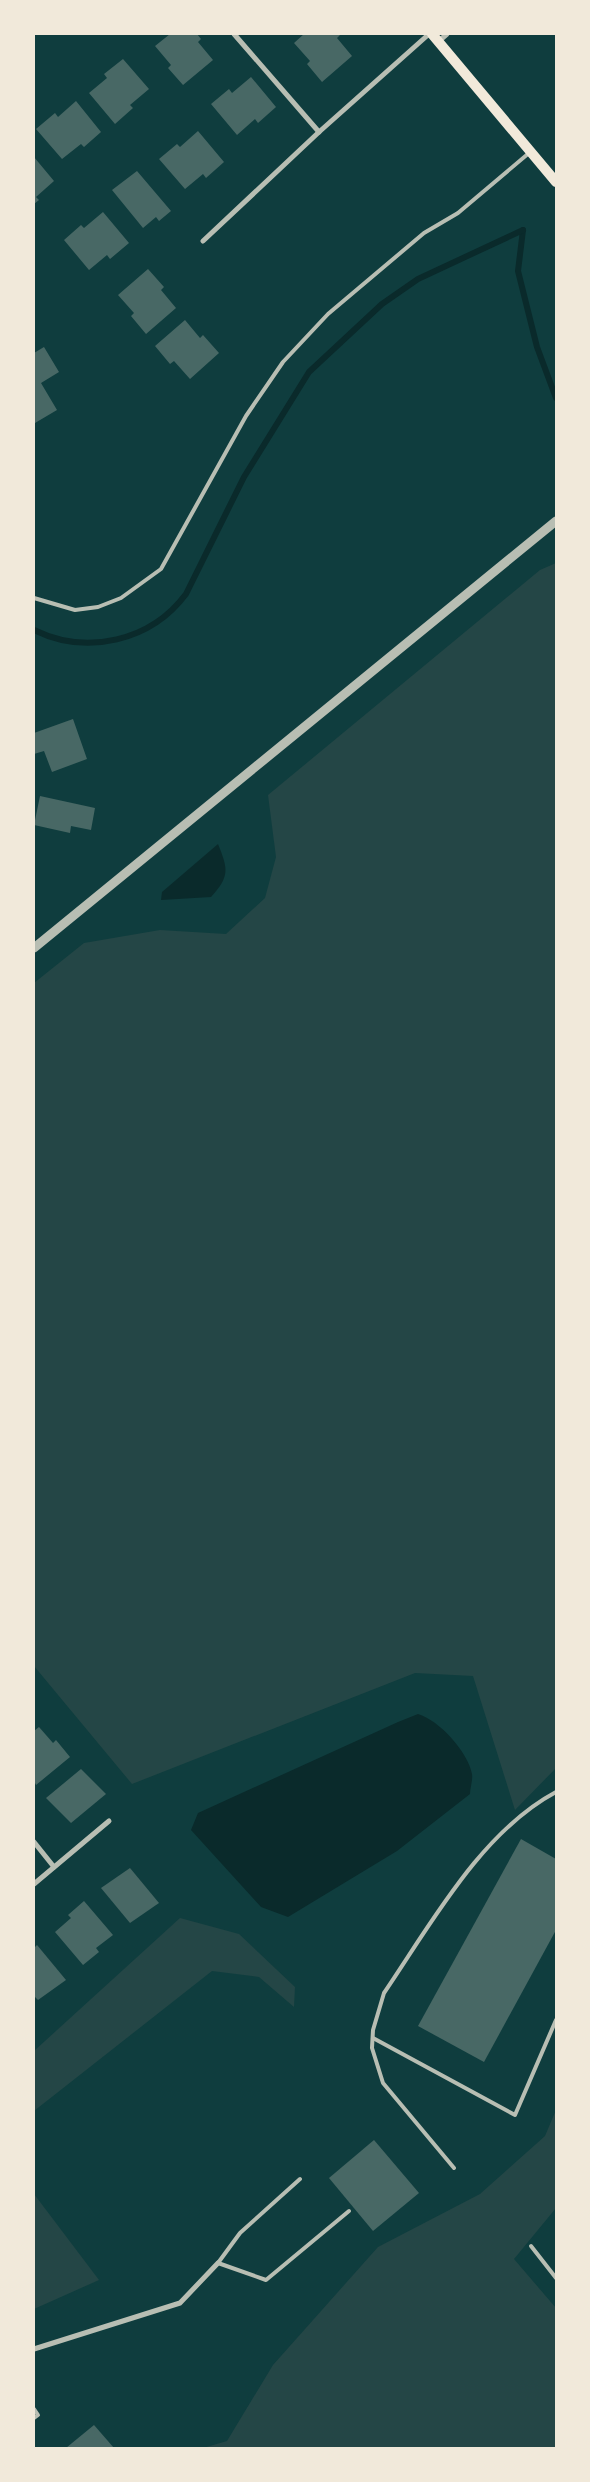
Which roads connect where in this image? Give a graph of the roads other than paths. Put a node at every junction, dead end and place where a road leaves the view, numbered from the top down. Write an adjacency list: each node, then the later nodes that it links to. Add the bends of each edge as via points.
1 (234, 34): 4 (street)
2 (447, 34): 3 (street)
3 (433, 36): 4 (street); 5 (main road)
4 (319, 132): 7 (street)
5 (530, 152): 6 (main road); 9 (lane, via 458,214 424,233 328,314 283,362 246,416 162,569 121,598 98,607 75,610)
6 (556, 182)
7 (203, 241)
8 (556, 521): 10 (street)
9 (34, 598)
10 (34, 948)
11 (556, 1792): 17 (lane, via 508,1829 467,1872 384,1993)
12 (109, 1821): 14 (street)
13 (34, 1842): 14 (street)
14 (54, 1867): 15 (street)
15 (34, 1884)
16 (556, 2020): 17 (lane, via 516,2115)
17 (373, 2038): 18 (lane, via 372,2048 382,2083)
18 (454, 2168)
19 (300, 2179): 22 (lane, via 240,2233)
20 (349, 2211): 22 (lane, via 266,2280)
21 (531, 2246): 23 (lane)
22 (218, 2263): 24 (street, via 180,2303)
23 (556, 2278)
24 (34, 2349)
25 (34, 2409): 26 (lane, via 38,2415)
26 (34, 2418)

